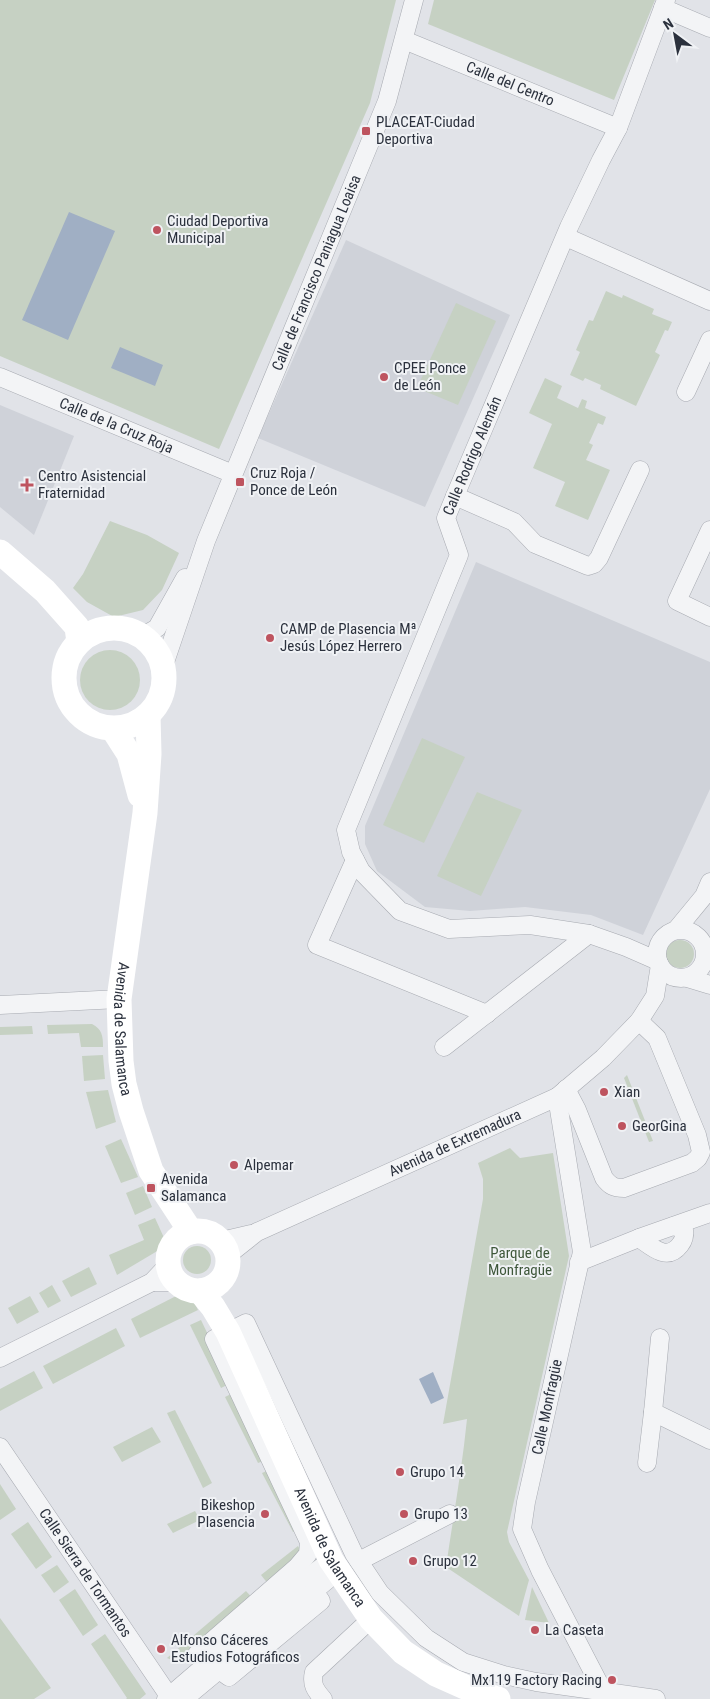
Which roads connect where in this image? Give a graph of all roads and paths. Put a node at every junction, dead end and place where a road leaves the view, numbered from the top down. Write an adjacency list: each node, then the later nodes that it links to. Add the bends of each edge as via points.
1 (414, 0): 4 (street, Calle de Francisco Paniagua Loaisa)
2 (665, 4): 3 (street); 5 (street, Calle Rodrigo Alemán)
3 (710, 28)
4 (404, 40): 5 (street, Calle del Centro); 12 (street, Calle de Francisco Paniagua Loaisa, via 387,101)
5 (618, 128): 6 (street, Calle Rodrigo Alemán)
6 (566, 237): 7 (street); 13 (street, Calle Rodrigo Alemán)
7 (710, 301)
8 (710, 340): 10 (street)
9 (0, 377): 12 (street, Calle de la Cruz Roja)
10 (686, 392)
11 (640, 470): 13 (street, via 600,558 588,566 535,544 514,522)
12 (234, 474): 15 (street, Calle de Francisco Paniagua Loaisa)
13 (455, 496): 26 (street, Calle Rodrigo Alemán, via 446,518 458,555 346,830)
14 (710, 530): 18 (street, via 677,601)
15 (206, 541): 20 (street, via 157,628); 22 (street)
16 (0, 552): 17 (main road)
17 (45, 591): 19 (main road); 21 (main road, via 77,626)
18 (710, 617)
19 (102, 629): 20 (main road, via 116,627); 21 (main road)
20 (143, 636): 22 (main road, via 159,654)
21 (79, 642): 24 (main road, via 69,654 64,670 68,699 86,720)
22 (164, 666): 23 (main road, via 163,692)
23 (148, 715): 24 (main road, via 138,723); 25 (main road, Avenida de Salamanca, via 150,754)
24 (113, 729): 25 (main road, Avenida de Salamanca, via 129,754)
25 (145, 813): 36 (main road, Avenida de Salamanca)
26 (355, 860): 29 (street, Calle Rodrigo Alemán, via 361,871 400,911 449,928 530,926); 38 (street, via 318,945)
27 (707, 889): 28 (street); 30 (street)
28 (676, 930): 30 (street, via 688,931); 31 (street, via 666,936)
29 (589, 934): 31 (street, Calle Rodrigo Alemán); 38 (street)
30 (699, 938): 32 (street, via 704,947)
31 (659, 957): 33 (street, via 671,976); 35 (street, Avenida de Extremadura)
32 (707, 968): 33 (street)
33 (684, 978): 34 (street); 35 (street, Avenida de Extremadura)
34 (710, 985)
35 (655, 996): 39 (street, Avenida de Extremadura)
36 (118, 999): 37 (street); 44 (main road, Avenida de Salamanca, via 121,1061 131,1111 150,1171)
37 (0, 1005)
38 (488, 1014): 40 (street)
39 (639, 1021): 41 (street, Avenida de Extremadura); 41 (street, via 657,1038 697,1135 701,1152 698,1158 624,1188 609,1185 577,1110)
40 (444, 1047)
41 (562, 1093): 46 (street, Avenida de Extremadura); 47 (street, Calle Monfragüe, via 582,1252)
42 (710, 1214): 43 (street)
43 (674, 1226): 45 (street); 45 (street, via 684,1230 685,1236 671,1253 661,1252)
44 (183, 1236): 46 (main road, via 207,1232 215,1236); 48 (main road, via 171,1248)
45 (639, 1238): 47 (street)
46 (224, 1248): 49 (main road, via 228,1264 226,1272 222,1280)
47 (579, 1262): 62 (street, Calle Monfragüe, via 522,1529)
48 (165, 1276): 49 (main road, via 191,1291); 52 (street)
49 (208, 1288): 50 (main road, Avenida de Salamanca, via 213,1307)
50 (228, 1332): 58 (main road, Avenida de Salamanca); 59 (street, via 214,1339 309,1542)
51 (660, 1338): 53 (street)
52 (0, 1358)
53 (653, 1412): 54 (street); 56 (street)
54 (710, 1440)
55 (0, 1448): 63 (street, Calle Sierra de Tormantos)
56 (647, 1462)
57 (450, 1514): 58 (street)
58 (342, 1564): 59 (street); 60 (main road, Avenida de Salamanca); 62 (street, via 380,1593 426,1638 463,1662 504,1675)
59 (306, 1579): 61 (street, via 197,1654); 61 (street, via 320,1601 229,1677)
60 (371, 1619): 64 (street, via 314,1672 312,1680); 65 (main road, Avenida de Salamanca, via 404,1652 436,1674)
61 (214, 1667): 63 (street)
62 (606, 1696): 66 (street)
63 (173, 1698)
64 (322, 1699)
65 (498, 1699)
66 (656, 1699)

